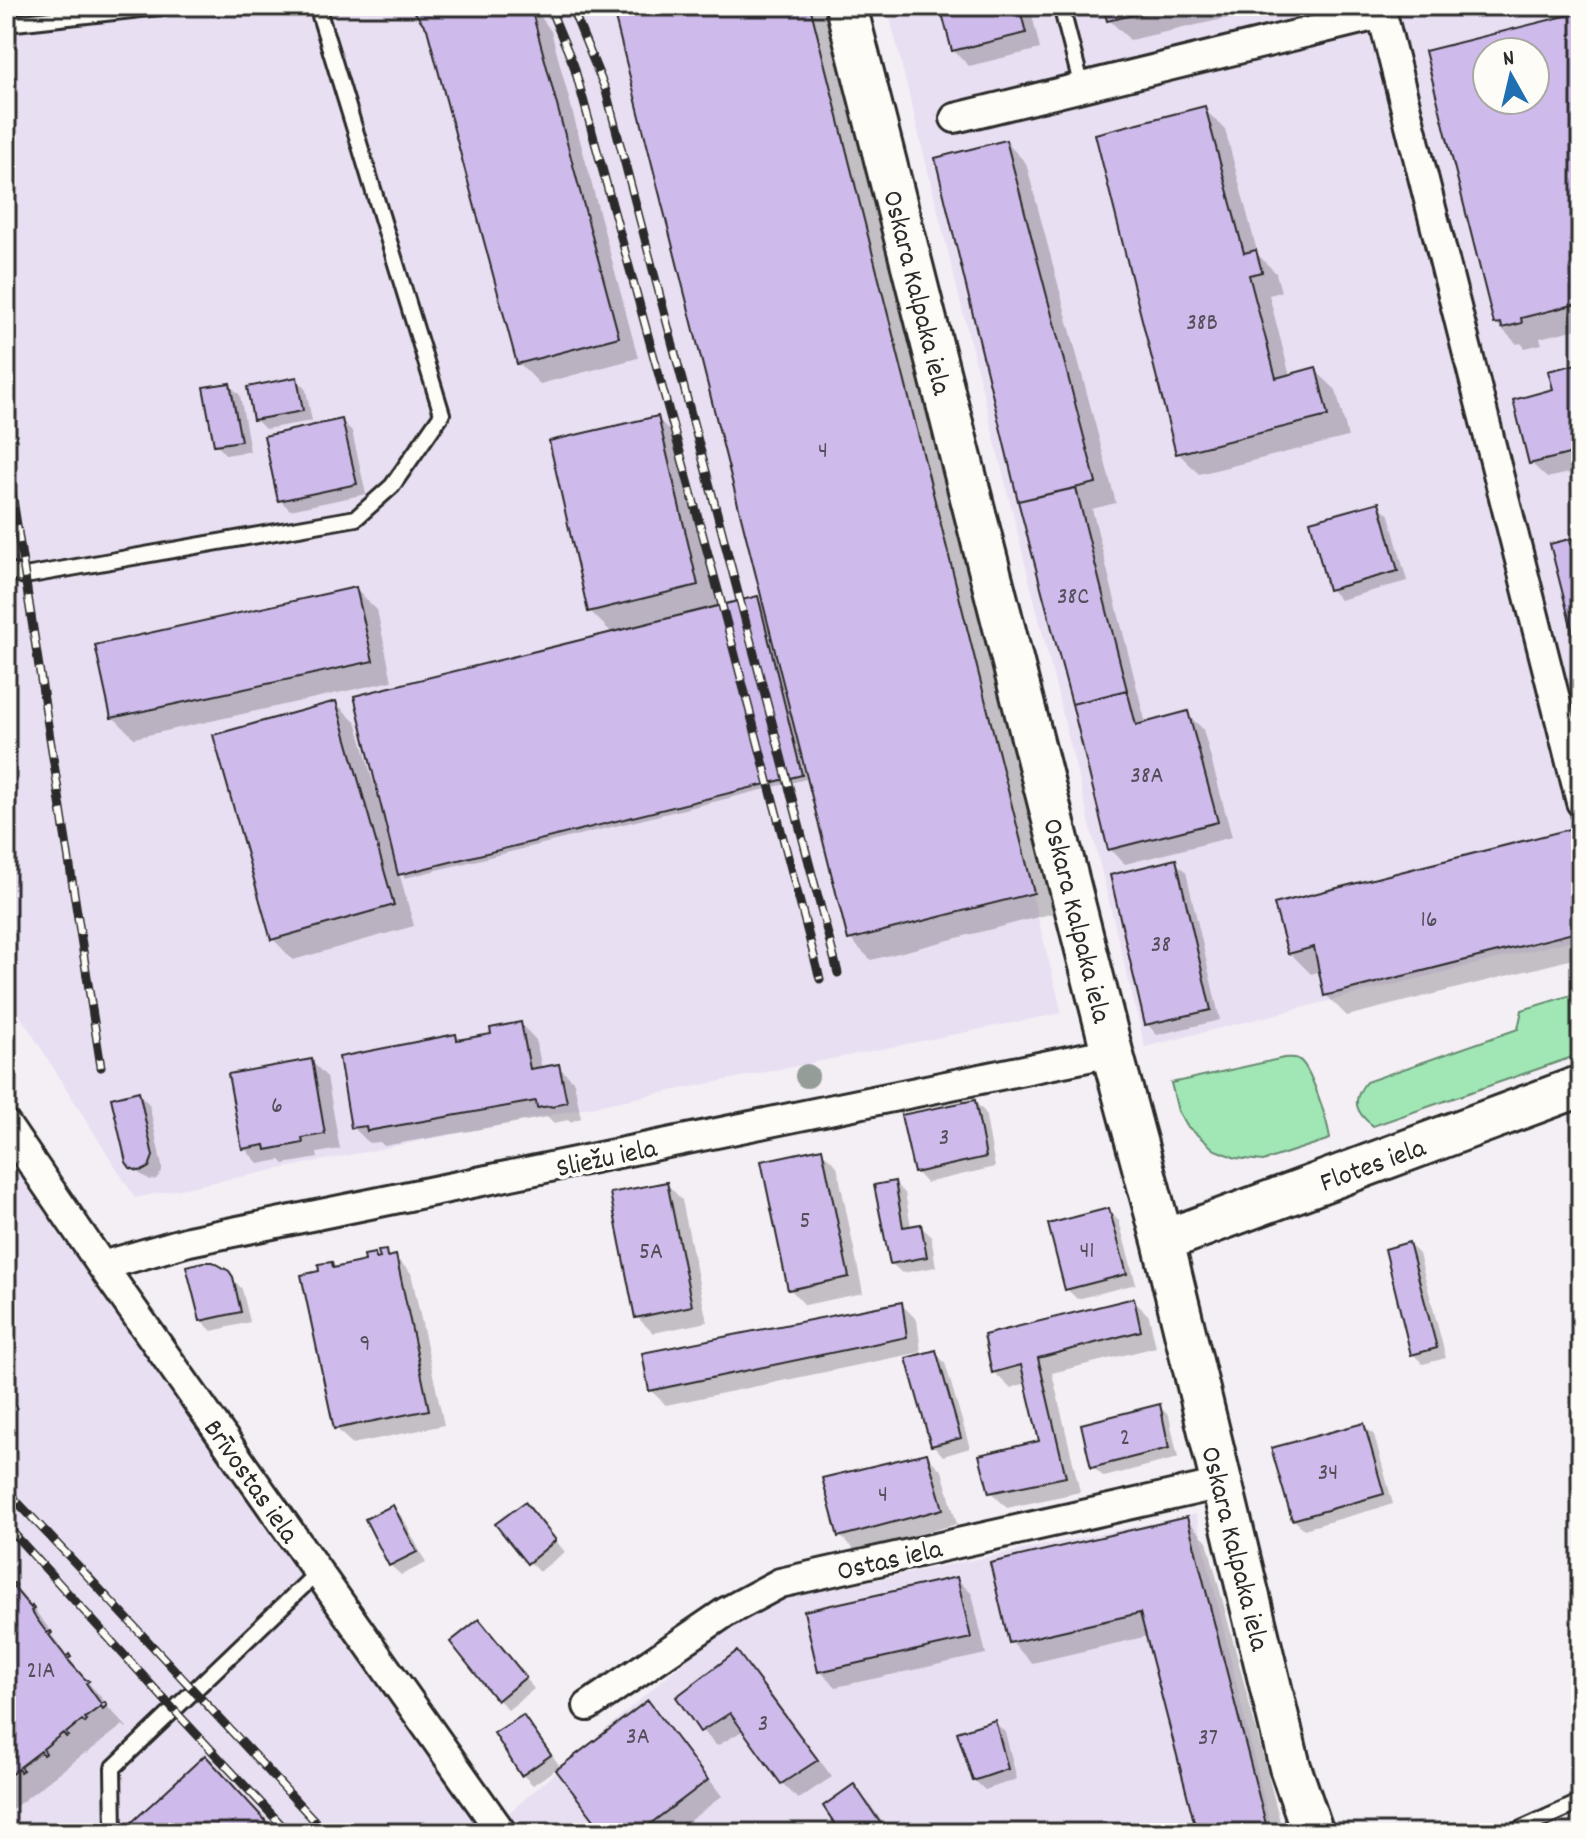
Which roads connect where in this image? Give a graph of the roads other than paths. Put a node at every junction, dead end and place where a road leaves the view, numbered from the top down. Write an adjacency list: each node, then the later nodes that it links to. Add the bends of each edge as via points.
1 (168, 6): 6 (lane)
2 (317, 6): 9 (lane, via 442,414 392,486 356,518 25,576)
3 (846, 6): 11 (main road, Oskara Kalpaka iela)
4 (1061, 6): 7 (lane)
5 (1381, 10): 7 (street); 10 (street)
6 (6, 24)
7 (1082, 87): 8 (street)
8 (955, 118)
9 (6, 569)
10 (1581, 802)
11 (1112, 1052): 14 (main road, Oskara Kalpaka iela); 15 (street, Sliežu iela, via 189,1241)
12 (1581, 1086): 14 (main road, Flotes iela)
13 (6, 1125): 15 (street, Brīvostas iela)
14 (1163, 1241): 16 (main road, Oskara Kalpaka iela)
15 (102, 1266): 17 (street, Brīvostas iela)
16 (1221, 1484): 18 (street, Ostas iela, via 780,1583 726,1612); 22 (main road, Oskara Kalpaka iela, via 1290,1767)
17 (318, 1572): 20 (lane, via 113,1768); 21 (street, Brīvostas iela)
18 (588, 1706)
19 (1581, 1802): 23 (lane)
20 (114, 1833)
21 (502, 1833)
22 (1313, 1833)
23 (1512, 1833)

